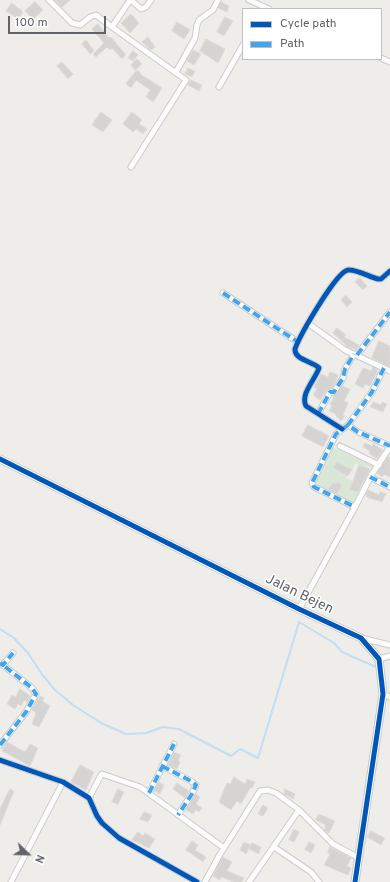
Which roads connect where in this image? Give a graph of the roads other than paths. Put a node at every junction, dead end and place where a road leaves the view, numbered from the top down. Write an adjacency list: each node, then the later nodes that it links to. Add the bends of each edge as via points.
1 (49, 0): 7 (street, via 72,23 80,25 96,15)
2 (130, 0): 3 (street, via 141,9); 7 (street)
3 (151, 0)
4 (218, 0): 9 (street, via 213,10 202,17 197,25 195,38)
5 (249, 0): 6 (street)
6 (266, 8)
7 (112, 27): 9 (street)
8 (242, 47): 10 (street)
9 (176, 72): 11 (street, via 186,80)
10 (219, 87)
11 (131, 167)
12 (390, 272): 15 (street, via 381,279 356,270 340,274)
13 (223, 293): 16 (street)
14 (390, 312): 17 (street)
15 (309, 324): 16 (street); 17 (street, via 337,345)
16 (298, 342): 20 (street, via 294,352 296,355 319,368 304,400 306,406)
17 (356, 355): 18 (street); 20 (street)
18 (384, 368): 19 (street); 21 (street, via 372,392)
19 (390, 371)
20 (318, 414): 22 (street)
21 (348, 425): 22 (street); 24 (street)
22 (342, 429): 29 (street, via 331,443 312,485)
23 (340, 446): 26 (street)
24 (390, 446): 26 (street)
25 (0, 459): 30 (street, Jalan Bejen)
26 (378, 464): 27 (street)
27 (370, 477): 28 (street); 29 (street)
28 (390, 487)
29 (355, 507): 30 (street)
30 (299, 609): 31 (street, Jalan Bejen)
31 (361, 638): 32 (street); 35 (street, Jalan Bejen)
32 (390, 645)
33 (13, 653): 36 (street)
34 (390, 656): 35 (street)
35 (379, 659): 37 (street)
36 (2, 664): 40 (street, via 36,694 26,712)
37 (383, 694): 38 (street); 50 (street)
38 (390, 697)
39 (174, 744): 42 (street)
40 (0, 745)
41 (0, 760): 43 (street)
42 (162, 766): 44 (street); 47 (street, via 196,785)
43 (63, 782): 45 (street); 51 (street)
44 (149, 793): 45 (street, via 140,787 102,774); 47 (street)
45 (89, 798): 52 (street, via 99,820 119,838)
46 (299, 810): 48 (street); 49 (street, via 276,793 260,791); 50 (street, via 333,844)
47 (178, 815): 49 (street)
48 (274, 847): 54 (street); 55 (street, via 311,872)
49 (224, 848): 53 (street)
50 (359, 858): 56 (street)
51 (11, 882)
52 (197, 882)
53 (206, 882)
54 (249, 882)
55 (319, 882)
56 (355, 882)

